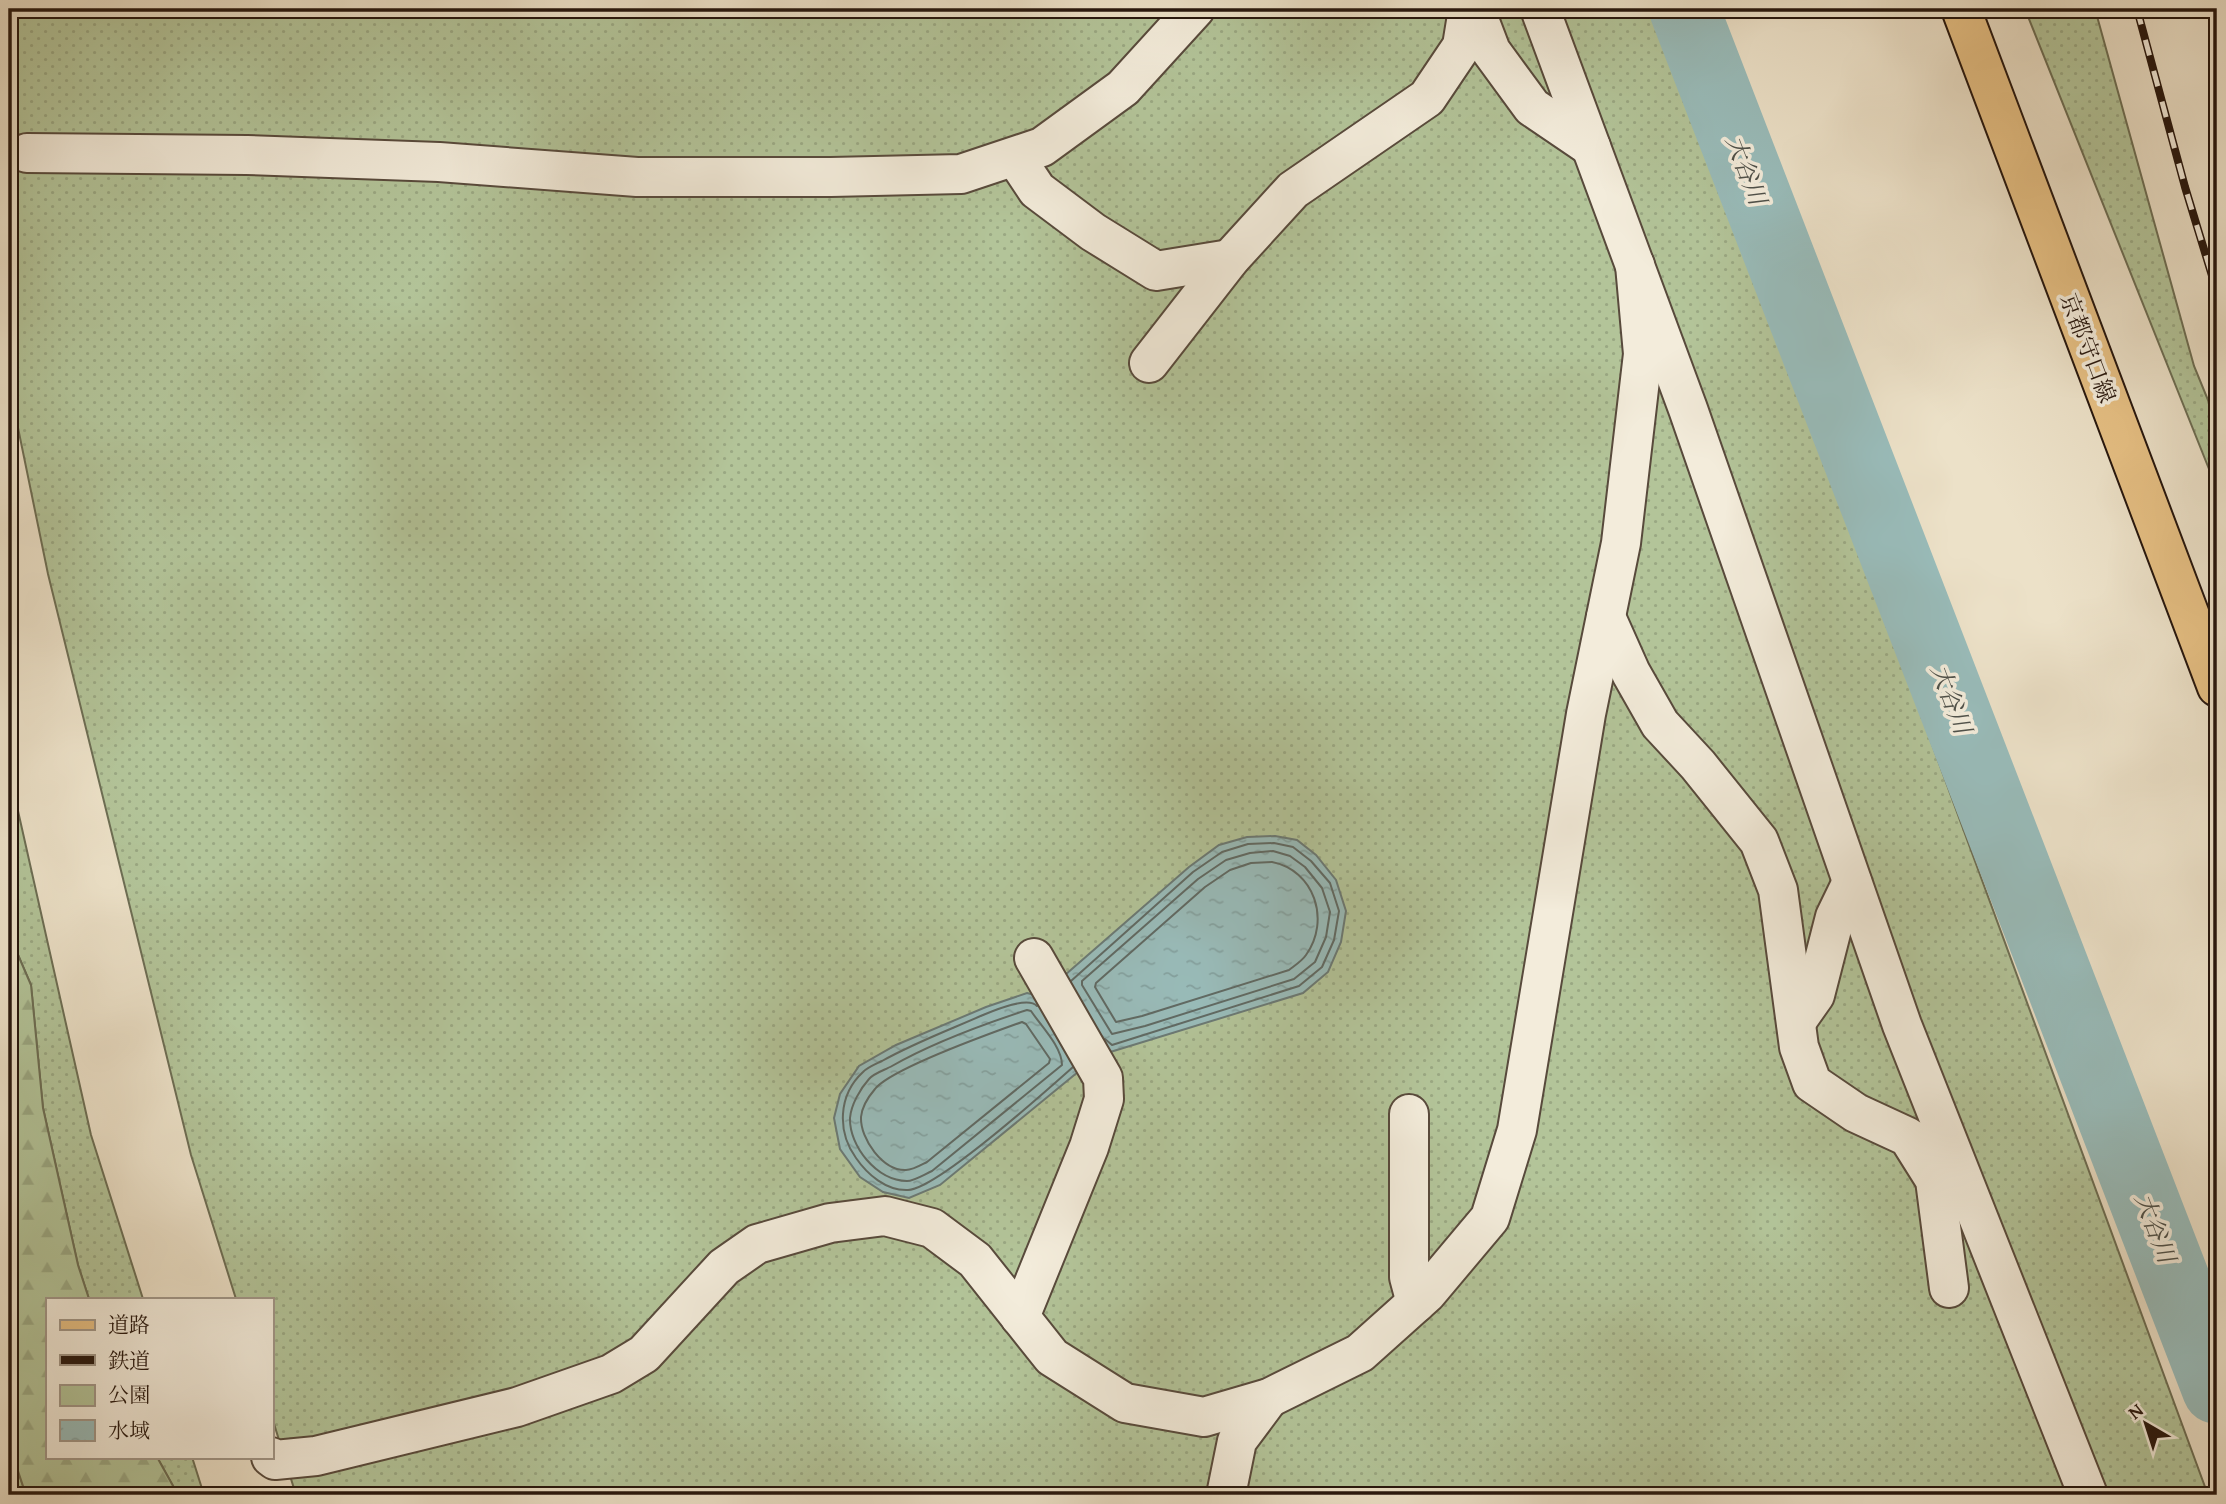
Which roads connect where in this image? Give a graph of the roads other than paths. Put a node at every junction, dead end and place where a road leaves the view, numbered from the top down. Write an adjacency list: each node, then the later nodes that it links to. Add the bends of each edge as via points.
1 (1195, 9): 8 (lane, via 1123,88 1042,148)
2 (1468, 9): 9 (lane, via 1462,46 1427,98 1293,190)
3 (1475, 9): 6 (lane, via 1491,51 1532,107)
4 (1539, 9): 6 (lane)
5 (1961, 9): 13 (main road, 京都守口線)
6 (1591, 147): 10 (lane)
7 (27, 153): 8 (lane, via 411,161 638,177 961,174)
8 (1014, 157): 9 (lane, via 1037,190 1156,271)
9 (1230, 259): 11 (lane)
10 (1634, 265): 12 (lane, via 1643,354 1621,543); 14 (lane)
11 (1149, 363)
12 (1606, 617): 16 (lane, via 1660,724 1759,841 1778,890); 19 (lane, via 1517,1130 1490,1218)
13 (2217, 687)
14 (1852, 882): 16 (lane, via 1835,917 1815,995); 24 (lane, via 1907,1038)
15 (1034, 958): 20 (lane, via 1103,1078 1104,1099)
16 (1796, 1022): 18 (lane, via 1812,1083 1856,1113 1908,1137 1935,1180)
17 (1409, 1114): 19 (lane, via 1409,1277)
18 (1949, 1288)
19 (1416, 1303): 21 (lane, via 1360,1353)
20 (1020, 1317): 21 (lane, via 1052,1357 1125,1404 1204,1417); 22 (lane, via 975,1260 932,1228 885,1216 830,1223 757,1244 735,1259 644,1354 611,1374 477,1417 317,1456)
21 (1269, 1398): 23 (lane, via 1237,1441)
22 (272, 1458)
23 (1226, 1495)
24 (2088, 1495)

